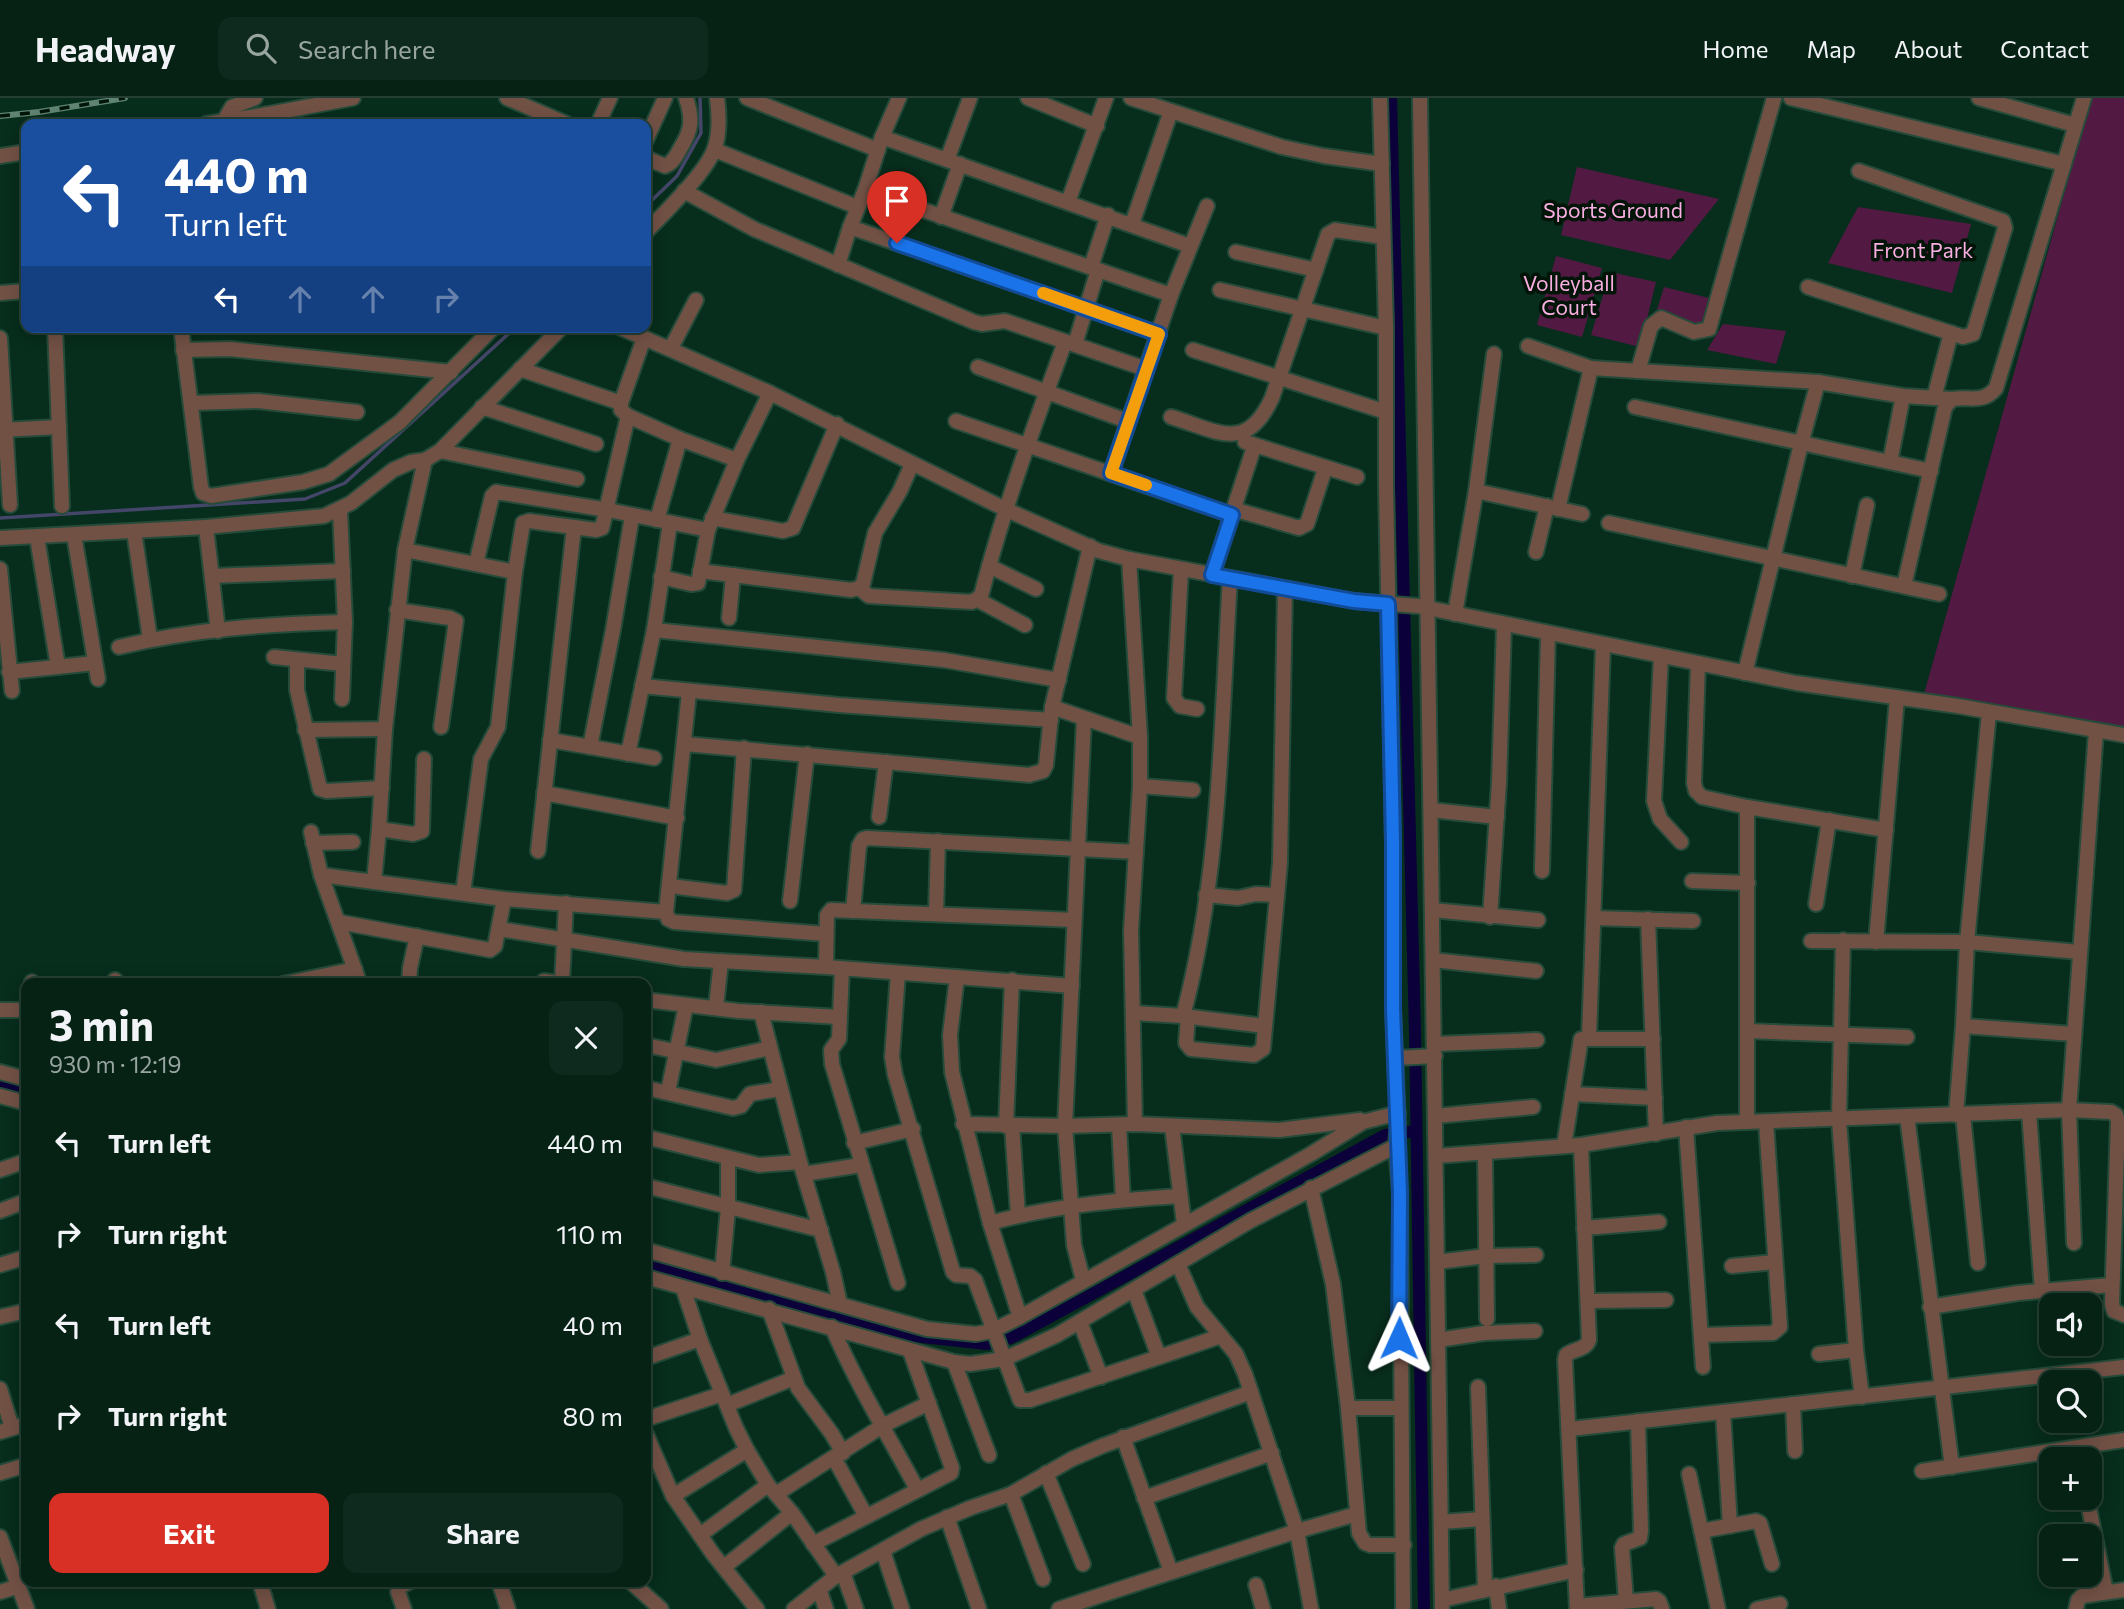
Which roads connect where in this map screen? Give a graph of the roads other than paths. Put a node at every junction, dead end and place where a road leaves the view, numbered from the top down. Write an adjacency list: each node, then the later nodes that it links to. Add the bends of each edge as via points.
1 (255, 98): 22 (street, via 232,107)
2 (353, 98): 21 (street)
3 (507, 98): 25 (street)
4 (610, 98): 26 (street)
5 (665, 98): 29 (street)
6 (686, 98): 34 (street, via 689,134 671,163 665,166)
7 (718, 98): 31 (street)
8 (747, 98): 30 (street)
9 (970, 98): 35 (street)
10 (1106, 98): 28 (street)
11 (1131, 98): 20 (street)
12 (1380, 98): 36 (street)
13 (1420, 98): 165 (street)
14 (1774, 98): 83 (street, via 1709,329 1694,332 1661,318 1651,326)
15 (1791, 98): 37 (street)
16 (1979, 98): 27 (street)
17 (2084, 98): 27 (street)
18 (898, 99): 30 (street)
19 (1031, 99): 28 (street)
20 (1171, 111): 36 (street, via 1282,147); 46 (street)
21 (262, 115): 23 (street); 24 (street)
22 (224, 119)
23 (242, 119)
24 (278, 119)
25 (555, 119)
26 (600, 119)
27 (2076, 125): 37 (street)
28 (1097, 126): 41 (street)
29 (651, 129)
30 (880, 143): 35 (street); 39 (street)
31 (715, 150): 40 (street); 43 (street)
32 (21, 153): 33 (street)
33 (0, 156)
34 (651, 160)
35 (954, 162): 41 (street); 45 (street)
36 (1382, 164): 49 (street)
37 (2064, 164): 91 (street, via 1996,388 1981,400)
38 (1858, 171): 69 (street, via 2003,221 2005,228 1973,334)
39 (866, 190): 43 (street); 45 (street)
40 (684, 191): 47 (street); 52 (street, via 754,229)
41 (1069, 202): 44 (street)
42 (1207, 206): 50 (street)
43 (857, 207): 48 (street)
44 (1108, 215): 46 (street); 53 (street)
45 (941, 217): 53 (street)
46 (1132, 224): 50 (street)
47 (651, 227)
48 (850, 227): 52 (street); 61 (street)
49 (1383, 237): 54 (street, via 1331,231); 63 (street)
50 (1191, 246): 59 (street)
51 (1236, 252): 54 (street)
52 (838, 265): 73 (street, via 974,322 1005,321)
53 (1095, 268): 59 (street); 61 (street)
54 (1316, 270): 62 (street)
55 (1808, 287): 69 (street)
56 (1220, 290): 62 (street)
57 (21, 291): 58 (street)
58 (0, 293)
59 (1171, 295): 70 (street)
60 (696, 300): 75 (street)
61 (1087, 308): 70 (street); 73 (street)
62 (1303, 309): 63 (street); 85 (street)
63 (1386, 328): 97 (street)
64 (55, 333): 102 (street)
65 (182, 333): 76 (street)
66 (488, 333): 84 (street)
67 (556, 333): 81 (street)
68 (633, 333): 72 (street)
69 (1951, 333): 90 (street)
70 (1159, 334): 82 (street)
71 (0, 338): 103 (street)
72 (644, 338): 75 (street); 95 (street)
73 (1070, 343): 82 (street); 88 (street)
74 (1528, 346): 80 (street)
75 (671, 348): 87 (street)
76 (183, 350): 84 (street, via 230,349); 92 (street)
77 (1193, 350): 85 (street)
78 (1494, 354): 120 (street)
79 (978, 368): 88 (street)
80 (1591, 368): 83 (street); 124 (street)
81 (520, 369): 93 (street); 95 (street)
82 (1146, 369): 100 (street)
83 (1638, 371): 86 (street)
84 (451, 372): 92 (street, via 400,422 329,474 211,496 202,491)
85 (1278, 378): 97 (street); 104 (street, via 1264,415)
86 (1818, 382): 89 (street); 107 (street)
87 (770, 393): 101 (street); 112 (street)
88 (1047, 393): 100 (street); 108 (street)
89 (1903, 396): 90 (street); 113 (street)
90 (1934, 398): 91 (street)
91 (1952, 399): 116 (street, via 1945,407)
92 (192, 403): 96 (street, via 258,401)
93 (482, 407): 106 (street); 110 (street)
94 (1635, 407): 107 (street)
95 (625, 409): 105 (street); 126 (street)
96 (357, 412)
97 (1386, 412): 164 (street)
98 (1171, 417): 104 (street)
99 (956, 421): 108 (street)
100 (1127, 421): 117 (street)
101 (837, 424): 114 (street); 133 (street, via 793,528)
102 (59, 427): 103 (street); 123 (street)
103 (2, 430): 121 (street)
104 (1239, 434): 109 (street)
105 (680, 439): 112 (street); 131 (street)
106 (596, 444)
107 (1801, 444): 113 (street); 143 (street)
108 (1027, 446): 117 (street); 127 (street)
109 (1254, 447): 115 (street); 128 (street)
110 (440, 451): 111 (street); 119 (street)
111 (425, 460): 125 (street, via 393,470); 141 (street)
112 (737, 460): 133 (street)
113 (1890, 462): 116 (street)
114 (912, 464): 127 (street); 159 (street, via 875,533)
115 (1325, 469): 118 (street); 128 (street, via 1303,527)
116 (1931, 471): 158 (street)
117 (1111, 473): 128 (street)
118 (1357, 477)
119 (577, 479)
120 (1476, 491): 124 (street); 167 (street)
121 (10, 505)
122 (1867, 505): 155 (street)
123 (62, 506)
124 (1553, 508): 129 (street); 142 (street)
125 (340, 510): 134 (street, via 312,518); 149 (street)
126 (608, 510): 130 (street); 135 (street, via 602,528); 145 (street, via 496,492)
127 (1007, 510): 140 (street); 146 (street)
128 (1233, 512): 153 (street)
129 (1582, 514)
130 (632, 516): 131 (street); 206 (street)
131 (663, 522): 133 (street); 156 (street)
132 (1609, 523): 143 (street)
133 (710, 524): 150 (street)
134 (206, 527): 136 (street); 154 (street)
135 (574, 527): 151 (street, via 525,521); 204 (street)
136 (134, 531): 137 (street); 175 (street)
137 (74, 535): 138 (street); 181 (street)
138 (37, 537): 139 (street); 184 (street)
139 (0, 538)
140 (1090, 546): 144 (street); 188 (street)
141 (405, 550): 145 (street); 166 (street)
142 (1536, 552)
143 (1773, 557): 155 (street); 186 (street)
144 (1129, 559): 148 (street); 203 (street)
145 (476, 564): 151 (street)
146 (989, 566): 160 (street); 163 (street)
147 (0, 569): 185 (street)
148 (1181, 570): 153 (street); 194 (street, via 1174,698 1180,706)
149 (343, 571): 154 (street); 169 (street)
150 (701, 571): 152 (street); 156 (street, via 695,584)
151 (515, 572): 237 (street, via 498,727 481,759)
152 (733, 575): 159 (street); 168 (street)
153 (1212, 575): 157 (street)
154 (212, 576): 173 (street)
155 (1852, 576): 158 (street)
156 (662, 577): 172 (street)
157 (1230, 578): 161 (street); 238 (street, via 1215,834)
158 (1904, 586): 162 (street)
159 (859, 588): 163 (street, via 869,596)
160 (1036, 589)
161 (1285, 589): 164 (street); 239 (street)
162 (1939, 594)
163 (978, 600): 170 (street)
164 (1392, 604): 165 (street); 300 (street)
165 (1423, 607): 167 (street); 218 (street)
166 (397, 610): 198 (street, via 456,621); 199 (street)
167 (1455, 614): 171 (street)
168 (729, 618)
169 (345, 622): 173 (street, via 265,624); 182 (street)
170 (1026, 625)
171 (1504, 625): 174 (street); 220 (street)
172 (654, 630): 188 (street, via 944,660); 189 (street)
173 (218, 631): 175 (street)
174 (1548, 634): 176 (street); 231 (street)
175 (150, 639): 177 (street)
176 (1603, 645): 178 (street); 249 (street)
177 (118, 647)
178 (1661, 656): 183 (street); 227 (street, via 1654,801 1660,819)
179 (274, 657): 180 (street)
180 (297, 660): 182 (street); 200 (street, via 297,690)
181 (94, 663): 184 (street); 187 (street)
182 (343, 664): 193 (street)
183 (1698, 664): 186 (street); 217 (street, via 1696,792)
184 (58, 667): 185 (street)
185 (9, 672): 190 (street)
186 (1745, 673): 192 (street)
187 (98, 679)
188 (1059, 680): 196 (street)
189 (642, 687): 191 (street); 208 (street)
190 (12, 691)
191 (689, 692): 196 (street); 205 (street)
192 (1897, 698): 195 (street); 224 (street)
193 (342, 699)
194 (1197, 709)
195 (1989, 712): 201 (street); 262 (street)
196 (1051, 713): 197 (street); 212 (street, via 1046,765 1037,774)
197 (1084, 719): 203 (street); 228 (street)
198 (441, 727)
199 (385, 729): 200 (street); 214 (street)
200 (306, 730): 214 (street, via 320,789)
201 (2096, 731): 202 (street); 263 (street)
202 (2124, 735)
203 (1140, 737): 213 (street)
204 (551, 740): 206 (street); 216 (street)
205 (685, 744): 207 (street); 221 (street)
206 (590, 747): 208 (street)
207 (744, 748): 209 (street); 236 (street, via 734,890)
208 (628, 754): 210 (street)
209 (807, 754): 212 (street); 241 (street)
210 (654, 758)
211 (425, 759): 223 (street, via 422,831)
212 (886, 762): 219 (street)
213 (1140, 786): 215 (street); 230 (street)
214 (382, 788): 223 (street)
215 (1193, 790)
216 (544, 793): 221 (street); 229 (street)
217 (1747, 807): 222 (street); 235 (street)
218 (1431, 810): 220 (street); 244 (street)
219 (879, 817)
220 (1497, 817): 248 (street)
221 (677, 818): 236 (street)
222 (1829, 820): 224 (street); 243 (street)
223 (379, 829): 234 (street)
224 (1886, 830): 261 (street)
225 (938, 841): 228 (street); 245 (street, via 863,839); 247 (street)
226 (353, 842): 232 (street, via 312,838)
227 (1681, 842)
228 (1077, 848): 230 (street); 251 (street)
229 (538, 851)
230 (1136, 852): 284 (street, via 1131,930)
231 (1542, 871)
232 (321, 875): 234 (street); 254 (street)
233 (1692, 881): 235 (street)
234 (374, 882): 237 (street)
235 (1748, 883): 289 (street)
236 (670, 886): 246 (street)
237 (463, 893): 240 (street)
238 (1206, 895): 239 (street); 285 (street)
239 (1277, 895): 287 (street)
240 (504, 899): 242 (street); 255 (street)
241 (790, 901)
242 (566, 903): 246 (street); 258 (street)
243 (1816, 904)
244 (1432, 910): 248 (street); 264 (street)
245 (853, 911): 247 (street); 256 (street, via 828,912)
246 (666, 912): 256 (street, via 674,922)
247 (936, 914): 251 (street)
248 (1490, 917): 252 (street)
249 (1594, 918): 250 (street); 293 (street)
250 (1648, 919): 253 (street); 294 (street)
251 (1074, 920): 277 (street)
252 (1538, 920)
253 (1693, 921)
254 (339, 922): 257 (street); 267 (street)
255 (499, 929): 257 (street, via 490,950); 258 (street)
256 (826, 934): 266 (street)
257 (416, 936): 274 (street)
258 (565, 939): 265 (street, via 655,956); 275 (street)
259 (1843, 940): 260 (street); 261 (street); 290 (street)
260 (1811, 941)
261 (1876, 942): 262 (street)
262 (1967, 942): 263 (street); 288 (street)
263 (2080, 952): 291 (street)
264 (1433, 960): 269 (street); 299 (street)
265 (721, 961): 266 (street); 280 (street)
266 (826, 967): 268 (street)
267 (355, 969): 272 (street); 273 (street)
268 (842, 969): 270 (street); 286 (street)
269 (1536, 971)
270 (898, 973): 271 (street); 327 (street, via 892,1057)
271 (957, 977): 276 (street); 320 (street, via 950,1047)
272 (312, 978)
273 (358, 978)
274 (409, 978)
275 (563, 978)
276 (1012, 981): 277 (street); 323 (street)
277 (1072, 986): 324 (street)
278 (651, 1001): 279 (street)
279 (686, 1005): 280 (street); 298 (street)
280 (716, 1007): 283 (street)
281 (0, 1010): 282 (street)
282 (21, 1010)
283 (761, 1012): 286 (street); 297 (street)
284 (1134, 1013): 285 (street); 321 (street)
285 (1186, 1016): 287 (street); 287 (street, via 1186,1043 1191,1049 1254,1055 1263,1049)
286 (839, 1017): 331 (street, via 839,1038 831,1056)
287 (1265, 1026)
288 (1963, 1026): 291 (street); 313 (street)
289 (1748, 1031): 290 (street); 318 (street)
290 (1841, 1034): 292 (street); 317 (street)
291 (2074, 1034): 311 (street)
292 (1907, 1037)
293 (1589, 1038): 294 (street); 306 (street, via 1579,1042)
294 (1653, 1039): 308 (street)
295 (1537, 1040): 299 (street)
296 (651, 1046): 298 (street)
297 (769, 1048): 298 (street, via 716,1060); 304 (street)
298 (678, 1052): 305 (street)
299 (1430, 1052): 300 (street); 314 (street)
300 (1400, 1058): 328 (street)
301 (0, 1072): 302 (street)
302 (21, 1078)
303 (651, 1089): 305 (street)
304 (780, 1089): 305 (street, via 750,1094 741,1107 733,1108); 339 (street)
305 (668, 1093)
306 (1572, 1094): 308 (street); 333 (street)
307 (0, 1096): 309 (street)
308 (1655, 1098): 329 (street)
309 (21, 1101)
310 (1533, 1107): 314 (street)
311 (2069, 1110): 312 (street); 355 (street); 370 (street, via 2111,1112 2118,1121)
312 (2029, 1112): 313 (street); 373 (street)
313 (1959, 1115): 315 (street); 362 (street)
314 (1435, 1116): 335 (street)
315 (1908, 1116): 317 (street); 377 (street)
316 (1373, 1118): 325 (street, via 1279,1130); 328 (street); 352 (street)
317 (1839, 1120): 319 (street); 392 (street)
318 (1747, 1121): 319 (street); 326 (street)
319 (1766, 1122): 361 (street)
320 (963, 1124): 323 (street); 351 (street)
321 (1135, 1124): 322 (street); 325 (street)
322 (1119, 1125): 324 (street); 344 (street)
323 (1009, 1126): 324 (street); 349 (street)
324 (1065, 1126): 347 (street)
325 (1171, 1126): 343 (street)
326 (1686, 1127): 329 (street); 387 (street)
327 (913, 1129): 331 (street); 391 (street, via 953,1272 973,1277)
328 (1398, 1129): 342 (street); 411 (street)
329 (1656, 1134): 332 (street)
330 (651, 1138): 336 (street)
331 (854, 1143): 338 (street)
332 (1581, 1145): 333 (street); 353 (street)
333 (1564, 1146): 334 (street)
334 (1485, 1153): 335 (street); 358 (street)
335 (1436, 1156): 360 (street)
336 (728, 1158): 339 (street); 346 (street)
337 (21, 1163): 340 (street)
338 (861, 1165): 339 (street); 369 (street)
339 (802, 1168): 354 (street)
340 (0, 1170)
341 (651, 1187): 346 (street)
342 (1311, 1188): 363 (street); 410 (street, via 1333,1284)
343 (1180, 1196): 344 (street); 352 (street)
344 (1124, 1200): 347 (street)
345 (21, 1203): 348 (street)
346 (728, 1208): 354 (street); 366 (street)
347 (1071, 1208): 349 (street); 368 (street)
348 (0, 1211)
349 (1018, 1215): 351 (street)
350 (1659, 1222): 353 (street)
351 (990, 1223): 382 (street)
352 (1184, 1224): 368 (street)
353 (1584, 1228): 375 (street)
354 (821, 1230): 376 (street)
355 (2074, 1243)
356 (651, 1252): 366 (street)
357 (1536, 1255): 358 (street)
358 (1486, 1256): 360 (street); 383 (street)
359 (21, 1259): 364 (street)
360 (1437, 1262): 390 (street)
361 (1775, 1262): 365 (street); 387 (street, via 1777,1331)
362 (1978, 1263)
363 (1178, 1264): 372 (street); 388 (street, via 1197,1307)
364 (0, 1265)
365 (1732, 1266)
366 (722, 1273): 376 (street)
367 (651, 1278): 371 (street)
368 (1083, 1280): 382 (street)
369 (898, 1283)
370 (2112, 1285): 373 (street); 380 (street, via 2114,1311)
371 (684, 1288): 378 (street); 389 (street)
372 (1135, 1290): 384 (street); 396 (street)
373 (2042, 1290): 377 (street)
374 (1666, 1300): 375 (street)
375 (1588, 1301): 417 (street, via 1588,1344 1566,1355)
376 (840, 1304): 391 (street, via 926,1329 976,1334)
377 (1930, 1307): 403 (street)
378 (769, 1309): 385 (street); 401 (street)
379 (21, 1312): 381 (street)
380 (2124, 1315)
381 (0, 1317)
382 (1020, 1317): 391 (street)
383 (1487, 1319)
384 (1080, 1322): 391 (street); 400 (street)
385 (832, 1327): 393 (street); 415 (street, via 856,1380)
386 (1535, 1331): 390 (street)
387 (1701, 1335): 398 (street)
388 (1221, 1336): 396 (street); 405 (street, via 1236,1354)
389 (700, 1339): 395 (street); 407 (street)
390 (1438, 1340): 445 (street)
391 (999, 1345): 397 (street, via 970,1364); 400 (street, via 1023,1402)
392 (1856, 1350): 394 (street); 406 (street)
393 (910, 1351): 397 (street); 408 (street)
394 (1819, 1354)
395 (651, 1356)
396 (1159, 1357): 400 (street)
397 (954, 1362): 425 (street)
398 (1703, 1367)
399 (2124, 1367): 403 (street)
400 (1101, 1377)
401 (794, 1378): 407 (street); 426 (street, via 828,1428)
402 (1478, 1387): 444 (street)
403 (1941, 1388): 406 (street); 429 (street)
404 (0, 1390): 416 (street)
405 (1251, 1392): 418 (street); 424 (street)
406 (1862, 1397): 409 (street)
407 (725, 1399): 413 (street); 422 (street)
408 (929, 1403): 415 (street); 434 (street, via 952,1468 951,1473)
409 (1793, 1405): 412 (street); 423 (street)
410 (1348, 1408): 411 (street); 441 (street)
411 (1401, 1408): 452 (street)
412 (1723, 1412): 414 (street); 446 (street)
413 (651, 1418)
414 (1638, 1421): 417 (street); 473 (street, via 1641,1535 1622,1548)
415 (884, 1425): 426 (street); 434 (street)
416 (13, 1428)
417 (1570, 1429): 458 (street)
418 (1124, 1437): 432 (street); 438 (street)
419 (2124, 1440): 421 (street)
420 (651, 1445): 437 (street)
421 (2099, 1447)
422 (747, 1450): 435 (street); 437 (street)
423 (1795, 1451)
424 (1272, 1453): 438 (street); 447 (street)
425 (989, 1455)
426 (839, 1456): 435 (street); 442 (street)
427 (2039, 1457): 429 (street)
428 (21, 1467): 431 (street)
429 (1952, 1467): 430 (street)
430 (1922, 1471)
431 (0, 1473)
432 (1046, 1473): 436 (street); 455 (street)
433 (1689, 1474): 448 (street)
434 (917, 1489): 442 (street)
435 (772, 1490): 440 (street); 449 (street)
436 (1011, 1494): 443 (street); 461 (street)
437 (673, 1496): 449 (street)
438 (1144, 1498): 459 (street)
439 (2089, 1510): 472 (street)
440 (792, 1513): 451 (street); 457 (street)
441 (1357, 1514): 447 (street); 452 (street, via 1365,1544)
442 (866, 1516): 451 (street)
443 (947, 1517): 453 (street); 487 (street)
444 (1482, 1519): 445 (street); 468 (street)
445 (1441, 1522): 474 (street)
446 (1730, 1525): 448 (street); 456 (street, via 1760,1523)
447 (1297, 1531): 459 (street); 490 (street)
448 (1701, 1531): 494 (street)
449 (700, 1535): 457 (street)
450 (0, 1537): 454 (street)
451 (813, 1544): 460 (street)
452 (1404, 1545): 491 (street)
453 (883, 1551): 460 (street); 486 (street)
454 (4, 1561): 463 (street)
455 (1083, 1564)
456 (1772, 1564)
457 (724, 1567): 482 (street)
458 (1576, 1570): 468 (street); 476 (street)
459 (1171, 1572): 488 (street)
460 (839, 1575): 469 (street); 485 (street)
461 (1043, 1579)
462 (1256, 1585): 489 (street)
463 (19, 1586): 471 (street); 477 (street)
464 (261, 1587): 478 (street)
465 (400, 1587): 479 (street)
466 (501, 1587): 480 (street)
467 (637, 1587): 481 (street)
468 (1490, 1587): 474 (street); 492 (street)
469 (819, 1588): 483 (street); 484 (street)
470 (2124, 1590): 472 (street)
471 (0, 1592)
472 (2106, 1592): 496 (street, via 2082,1596)
473 (1626, 1601): 476 (street); 493 (street, via 1656,1599)
474 (1442, 1604)
475 (1780, 1604): 495 (street)
476 (1577, 1608)
477 (27, 1609)
478 (268, 1609)
479 (404, 1609)
480 (508, 1609)
481 (661, 1609)
482 (757, 1609)
483 (793, 1609)
484 (826, 1609)
485 (856, 1609)
486 (902, 1609)
487 (979, 1609)
488 (1059, 1609)
489 (1263, 1609)
490 (1311, 1609)
491 (1403, 1609)
492 (1499, 1609)
493 (1662, 1609)
494 (1718, 1609)
495 (1757, 1609)
496 (2076, 1609)

